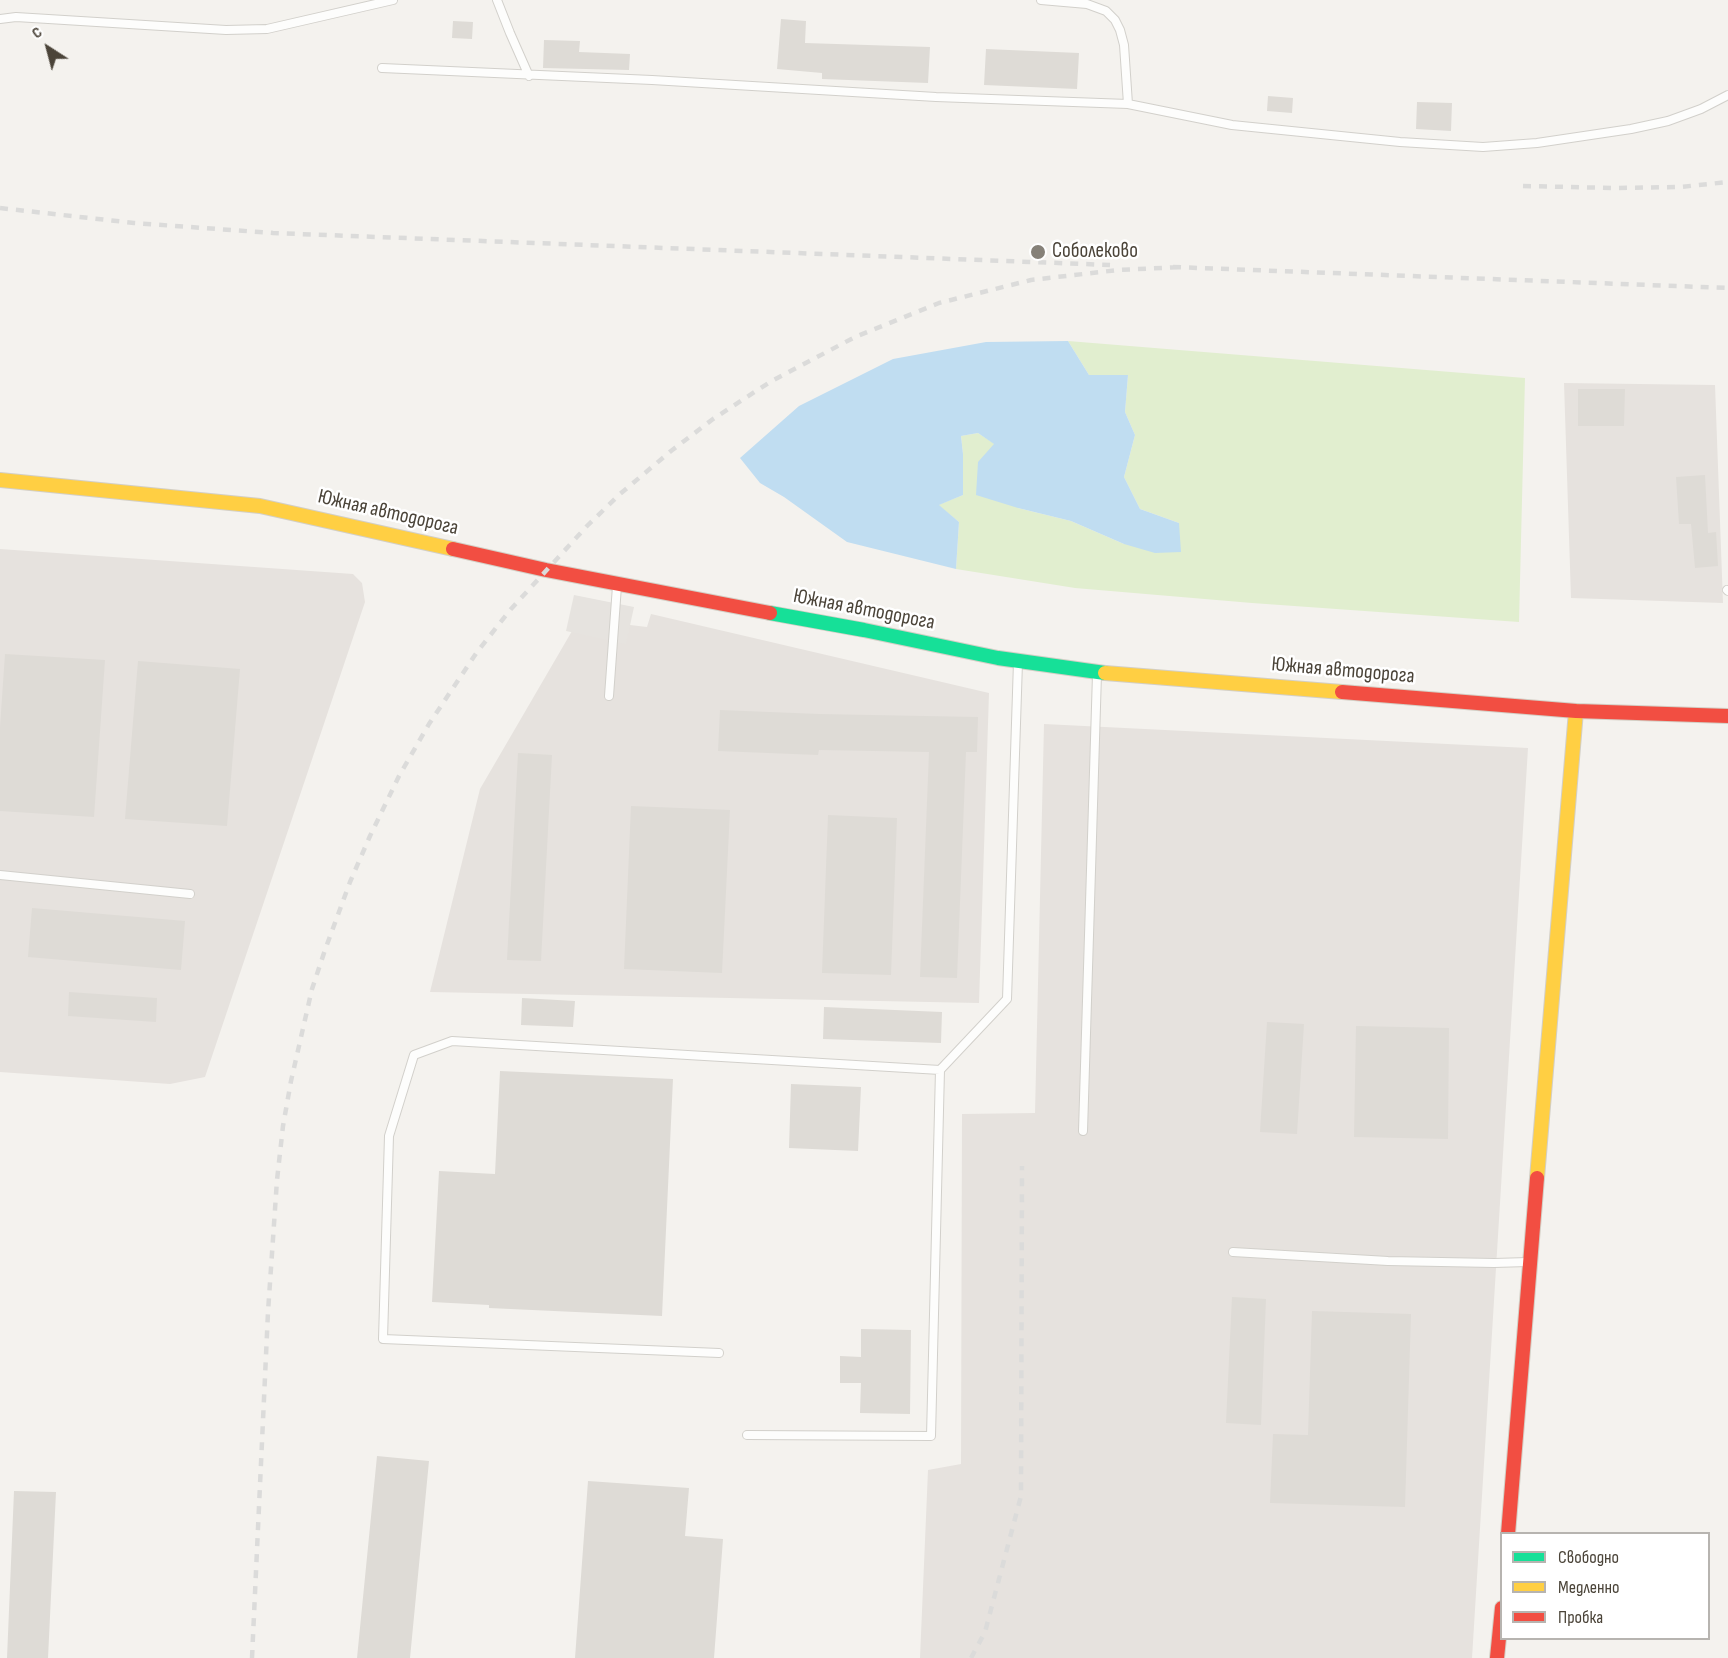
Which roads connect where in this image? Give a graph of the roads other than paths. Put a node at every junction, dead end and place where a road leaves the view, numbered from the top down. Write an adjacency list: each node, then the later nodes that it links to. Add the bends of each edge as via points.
1 (393, 0): 4 (lane, via 267,29)
2 (497, 0): 6 (lane)
3 (1041, 0): 8 (lane, via 1087,4 1106,11 1115,20 1124,45)
4 (0, 19)
5 (382, 68): 6 (lane)
6 (529, 76): 8 (lane)
7 (1728, 95): 8 (lane, via 1668,121 1537,143 1483,147 1232,125)
8 (1128, 104)
9 (0, 480): 10 (main road, Южная автодорога, via 260,506)
10 (617, 584): 11 (main road, Южная автодорога); 13 (lane)
11 (1018, 660): 12 (main road, Южная автодорога); 18 (lane, via 1007,999)
12 (1097, 672): 14 (main road, Южная автодорога); 19 (lane)
13 (609, 696)
14 (1576, 711): 15 (main road, Южная автодорога); 21 (main road)
15 (1728, 716)
16 (0, 875): 17 (lane)
17 (190, 894)
18 (940, 1070): 22 (lane, via 452,1041 414,1055 389,1137 383,1340); 23 (lane, via 931,1436)
19 (1083, 1131)
20 (1233, 1252): 21 (lane, via 1388,1261)
21 (1530, 1262): 24 (main road)
22 (719, 1353)
23 (747, 1435)
24 (1508, 1532)
25 (1500, 1628): 26 (main road)
26 (1497, 1658)

